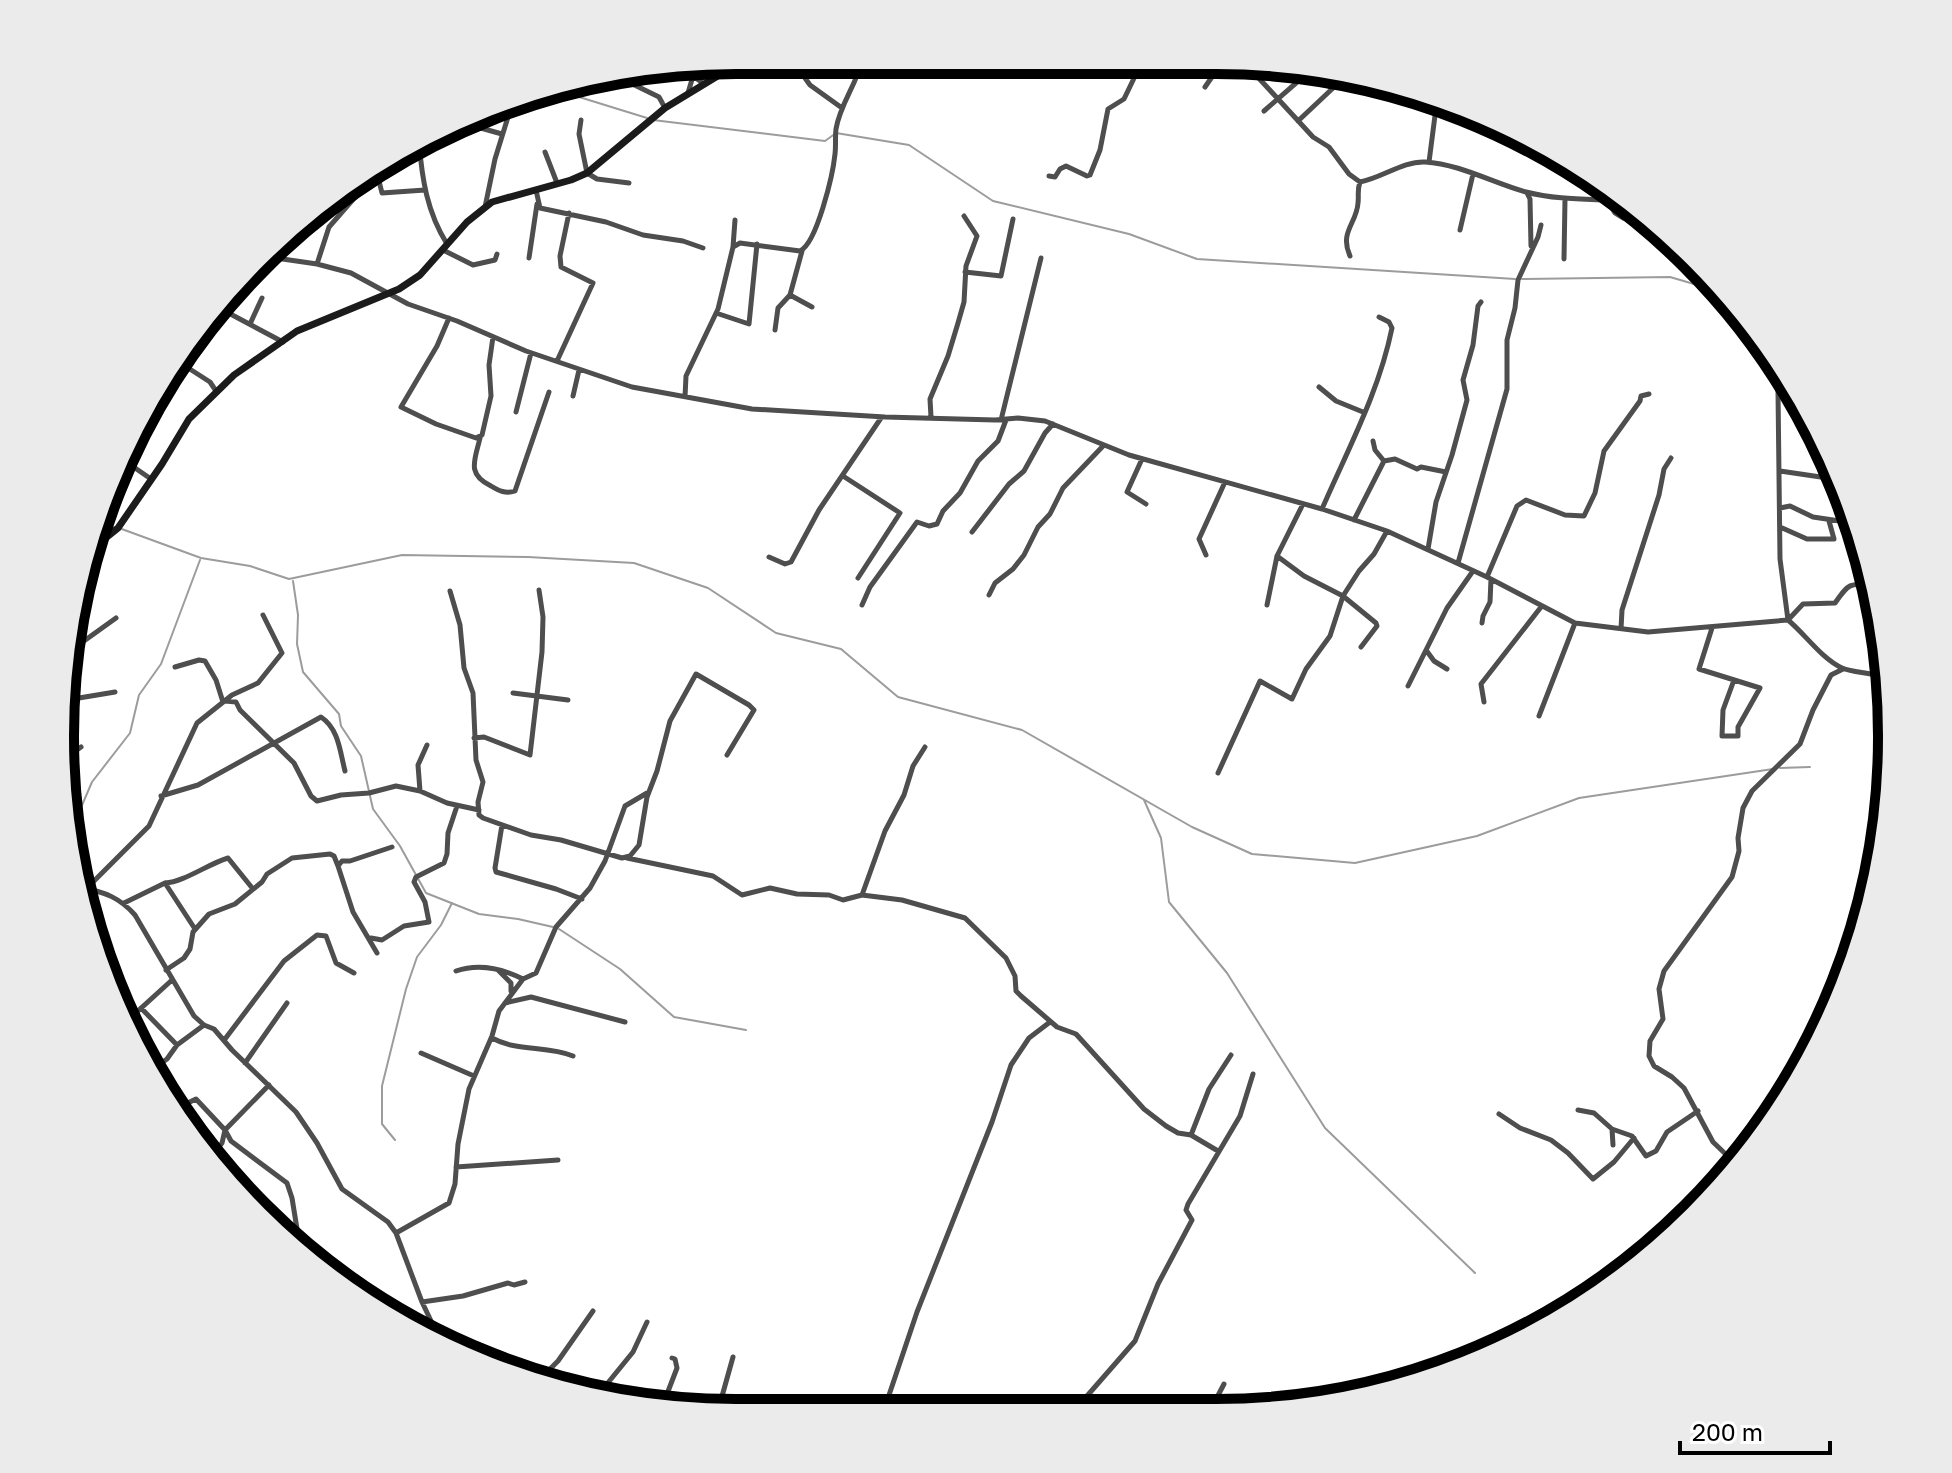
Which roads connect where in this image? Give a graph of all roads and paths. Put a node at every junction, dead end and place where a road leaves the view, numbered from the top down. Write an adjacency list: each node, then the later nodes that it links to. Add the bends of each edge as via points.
1 (720, 74): 10 (main road)
2 (802, 74): 18 (street)
3 (856, 74): 18 (street)
4 (1136, 74): 31 (street, via 1126,97 1108,109 1090,175 1066,166)
5 (1214, 74): 13 (street)
6 (1255, 75): 16 (street)
7 (693, 76): 10 (street); 15 (street)
8 (1300, 80): 16 (street)
9 (631, 83): 17 (street, via 659,97)
10 (704, 84): 15 (main road)
11 (1326, 84): 14 (street)
12 (1335, 85): 14 (street)
13 (1205, 87)
14 (1332, 89): 23 (street)
15 (688, 93): 17 (main road)
16 (1277, 99): 19 (street); 23 (street)
17 (665, 108): 29 (main road)
18 (842, 108): 57 (street, via 826,193)
19 (1264, 111)
20 (1435, 112): 28 (street)
21 (508, 115): 25 (street)
22 (581, 120): 29 (street)
23 (1298, 121): 33 (street)
24 (477, 127): 25 (street)
25 (502, 134): 44 (street)
26 (545, 152): 34 (street)
27 (421, 154): 37 (street)
28 (1429, 162): 30 (street); 33 (street)
29 (587, 173): 34 (main road); 35 (street)
30 (1473, 174): 39 (street); 51 (street)
31 (1049, 176)
32 (376, 181): 37 (street, via 382,193)
33 (1360, 182): 59 (street, via 1359,206 1347,234)
34 (557, 183): 36 (main road)
35 (629, 183)
36 (536, 189): 42 (street); 44 (main road)
37 (425, 190): 53 (street)
38 (359, 192): 64 (street, via 329,227)
39 (1527, 192): 40 (street); 55 (street)
40 (1565, 199): 41 (street); 63 (street)
41 (1603, 200)
42 (537, 204): 45 (street); 61 (street)
43 (1611, 205): 48 (street)
44 (485, 207): 53 (main road)
45 (569, 213): 56 (street); 80 (street, via 561,267 593,283)
46 (964, 216): 65 (street, via 977,236)
47 (1013, 219): 65 (street, via 1001,276)
48 (1629, 219)
49 (735, 220): 54 (street)
50 (1541, 225): 55 (street)
51 (1460, 230)
52 (757, 244): 54 (street); 57 (street); 72 (street, via 749,324)
53 (445, 247): 58 (street, via 473,265 495,260); 66 (main road, via 420,275)
54 (733, 247): 72 (street)
55 (1532, 247): 124 (street, via 1518,280 1507,340 1507,389)
56 (703, 248)
57 (802, 251): 67 (street)
58 (497, 254)
59 (1350, 256)
60 (279, 258): 64 (street)
61 (529, 258)
62 (1041, 258): 94 (street)
63 (1564, 259)
64 (317, 264): 66 (street, via 362,277)
65 (965, 272): 93 (street, via 964,302 930,399)
66 (387, 294): 74 (street); 78 (main road, via 319,319)
67 (790, 295): 70 (street); 76 (street, via 778,308)
68 (262, 298): 75 (street)
69 (1481, 302): 104 (street, via 1463,380 1467,400)
70 (812, 307)
71 (228, 313): 75 (street)
72 (716, 313): 89 (street, via 686,376)
73 (1379, 317): 91 (street, via 1392,328 1373,397)
74 (449, 318): 77 (street); 96 (street, via 401,407)
75 (250, 324): 78 (street)
76 (775, 330)
77 (493, 337): 79 (street); 96 (street, via 491,396)
78 (283, 342): 85 (main road)
79 (531, 353): 80 (street); 90 (street)
80 (557, 361): 82 (street)
81 (187, 367): 85 (street)
82 (579, 370): 88 (street); 89 (street)
83 (1777, 386): 103 (street)
84 (1319, 387): 91 (street)
85 (216, 391): 107 (main road, via 189,419)
86 (549, 392): 96 (street, via 515,491 504,492 477,479)
87 (1649, 394): 127 (street, via 1641,396 1604,451 1584,516 1565,515 1526,500 1517,506)
88 (573, 396)
89 (685, 397): 92 (street, via 752,409)
90 (516, 412)
91 (1363, 412): 112 (street)
92 (881, 417): 93 (street); 105 (street)
93 (931, 417): 94 (street)
94 (1004, 419): 95 (street); 133 (street, via 998,441 978,461 937,524 917,522)
95 (1053, 424): 98 (street); 118 (street, via 1024,471)
96 (480, 438)
97 (1373, 441): 101 (street)
98 (1104, 445): 100 (street); 131 (street, via 1061,490 1024,555)
99 (1671, 458): 142 (street, via 1622,610)
100 (1142, 459): 108 (street); 109 (street, via 1127,492)
101 (1384, 461): 104 (street); 113 (street)
102 (132, 466): 107 (street)
103 (1780, 471): 106 (street); 111 (street)
104 (1446, 472): 120 (street)
105 (843, 476): 123 (street, via 791,562); 126 (street, via 900,513)
106 (1826, 478)
107 (151, 480): 119 (main road)
108 (1225, 482): 110 (street); 121 (street, via 1199,539)
109 (1146, 504)
110 (1303, 504): 112 (street); 122 (street)
111 (1780, 508): 114 (street, via 1790,506); 116 (street)
112 (1322, 509): 113 (street)
113 (1354, 520): 117 (street)
114 (1829, 521): 115 (street); 116 (street, via 1834,539 1807,539)
115 (1842, 522)
116 (1780, 527): 138 (street)
117 (1387, 531): 120 (street); 132 (street)
118 (972, 532)
119 (105, 539)
120 (1428, 549): 124 (street)
121 (1206, 555)
122 (1277, 556): 132 (street); 134 (street)
123 (769, 557)
124 (1458, 563): 125 (street)
125 (1473, 571): 127 (street); 145 (street)
126 (858, 578)
127 (1489, 578): 135 (street); 139 (street, via 1490,602)
128 (1859, 583): 138 (street, via 1846,587 1835,603 1803,604)
129 (539, 590): 154 (street, via 542,652)
130 (450, 591): 160 (street, via 473,693)
131 (989, 595)
132 (1343, 596): 144 (street, via 1376,623); 168 (street, via 1330,636 1292,699 1260,681)
133 (862, 605)
134 (1267, 605)
135 (1541, 607): 140 (street); 158 (street, via 1481,684)
136 (263, 615): 157 (street, via 282,653 258,683)
137 (116, 618): 143 (street)
138 (1788, 620): 141 (street); 148 (street)
139 (1482, 623)
140 (1575, 623): 142 (street); 159 (street)
141 (1712, 628): 142 (street); 150 (street, via 1699,669)
142 (1621, 629)
143 (81, 643)
144 (1361, 647)
145 (1426, 650): 147 (street); 151 (street)
146 (175, 667): 157 (street, via 205,661)
147 (1447, 669)
148 (1843, 669): 149 (street); 216 (street, via 1831,675 1800,744 1752,791 1741,815 1732,877 1659,983 1663,1019 1650,1041 1649,1056 1654,1066 1684,1088)
149 (1875, 674)
150 (1734, 680): 150 (street, via 1760,688 1738,736 1722,736 1723,710)
151 (1408, 686)
152 (115, 692): 155 (street)
153 (513, 693): 154 (street)
154 (535, 696): 156 (street); 160 (street, via 530,755)
155 (75, 699)
156 (568, 700)
157 (223, 701): 161 (street, via 236,702); 171 (street, via 197,723)
158 (1484, 702)
159 (1539, 716)
160 (474, 738): 173 (street, via 483,782)
161 (274, 742): 167 (street, via 323,717 339,740); 169 (street, via 317,801 396,786); 171 (street, via 198,785)
162 (427, 745): 169 (street, via 418,765)
163 (81, 747): 165 (street)
164 (925, 747): 183 (street)
165 (74, 752)
166 (727, 755): 170 (street, via 754,710 696,674 670,721)
167 (345, 771)
168 (1218, 773)
169 (420, 791): 172 (street)
170 (648, 793): 176 (street, via 625,806); 177 (street, via 639,845)
171 (161, 796): 179 (street, via 149,826)
172 (457, 806): 173 (street); 187 (street, via 444,863 414,882 429,922 404,926 382,940)
173 (479, 811): 174 (street)
174 (502, 825): 176 (street); 184 (street, via 496,872)
175 (392, 847): 178 (street)
176 (608, 854): 177 (street); 184 (street)
177 (626, 858): 183 (street, via 713,876 742,895 770,888 843,900)
178 (338, 866): 181 (street, via 330,854 296,857); 187 (street, via 353,912)
179 (91, 882)
180 (165, 883): 181 (street, via 228,858); 185 (street); 186 (street)
181 (253, 889): 186 (street, via 235,904 209,914)
182 (93, 890): 185 (street)
183 (862, 895): 201 (street, via 965,918 1006,958 1016,991)
184 (582, 899): 193 (street, via 556,927 536,973)
185 (124, 903): 190 (street)
186 (195, 929): 190 (street, via 184,958)
187 (371, 938): 188 (street)
188 (377, 953)
189 (498, 969): 191 (street, via 477,965); 193 (street); 195 (street, via 511,983)
190 (166, 970): 194 (street)
191 (456, 971)
192 (354, 973): 204 (street, via 336,963 326,936 317,935 284,961)
193 (523, 979): 195 (street)
194 (172, 980): 198 (street); 202 (street)
195 (511, 992): 197 (street)
196 (287, 1003): 209 (street)
197 (504, 1004): 200 (street, via 531,997); 203 (street)
198 (141, 1008): 199 (street); 205 (street)
199 (135, 1014)
200 (625, 1022)
201 (1050, 1022): 220 (street, via 1076,1034 1157,1119); 242 (street, via 1029,1038 1011,1065)
202 (204, 1025): 204 (street); 205 (street)
203 (492, 1038): 208 (street); 212 (street)
204 (225, 1039): 209 (street)
205 (177, 1045): 210 (street)
206 (421, 1053): 212 (street)
207 (1231, 1055): 220 (street, via 1209,1089)
208 (573, 1056)
209 (245, 1063): 213 (street)
210 (161, 1064)
211 (1253, 1074): 224 (street, via 1240,1116)
212 (474, 1076): 227 (street)
213 (269, 1085): 219 (street); 229 (street, via 307,1127 342,1189)
214 (185, 1104): 219 (street, via 196,1099)
215 (1578, 1110): 218 (street, via 1594,1113)
216 (1698, 1111): 221 (street, via 1667,1132 1650,1156); 225 (street, via 1713,1142)
217 (1499, 1114): 221 (street, via 1551,1140 1593,1179)
218 (1612, 1129): 221 (street); 222 (street)
219 (225, 1130): 223 (street); 228 (street, via 231,1141 287,1183)
220 (1191, 1135): 224 (street)
221 (1634, 1138)
222 (1613, 1145)
223 (218, 1148)
224 (1218, 1151): 243 (street, via 1188,1204 1192,1220 1135,1341)
225 (1728, 1156)
226 (558, 1160): 227 (street)
227 (456, 1167): 229 (street, via 447,1205)
228 (298, 1233)
229 (396, 1233): 231 (street)
230 (525, 1282): 231 (street)
231 (422, 1302): 234 (street)
232 (593, 1311): 237 (street)
233 (647, 1322): 239 (street, via 633,1352)
234 (433, 1326)
235 (733, 1357): 241 (street)
236 (672, 1358): 240 (street, via 677,1368)
237 (548, 1371)
238 (1224, 1384): 244 (street)
239 (606, 1386)
240 (667, 1395)
241 (721, 1399)
242 (888, 1399)
243 (1083, 1399)
244 (1216, 1399)

